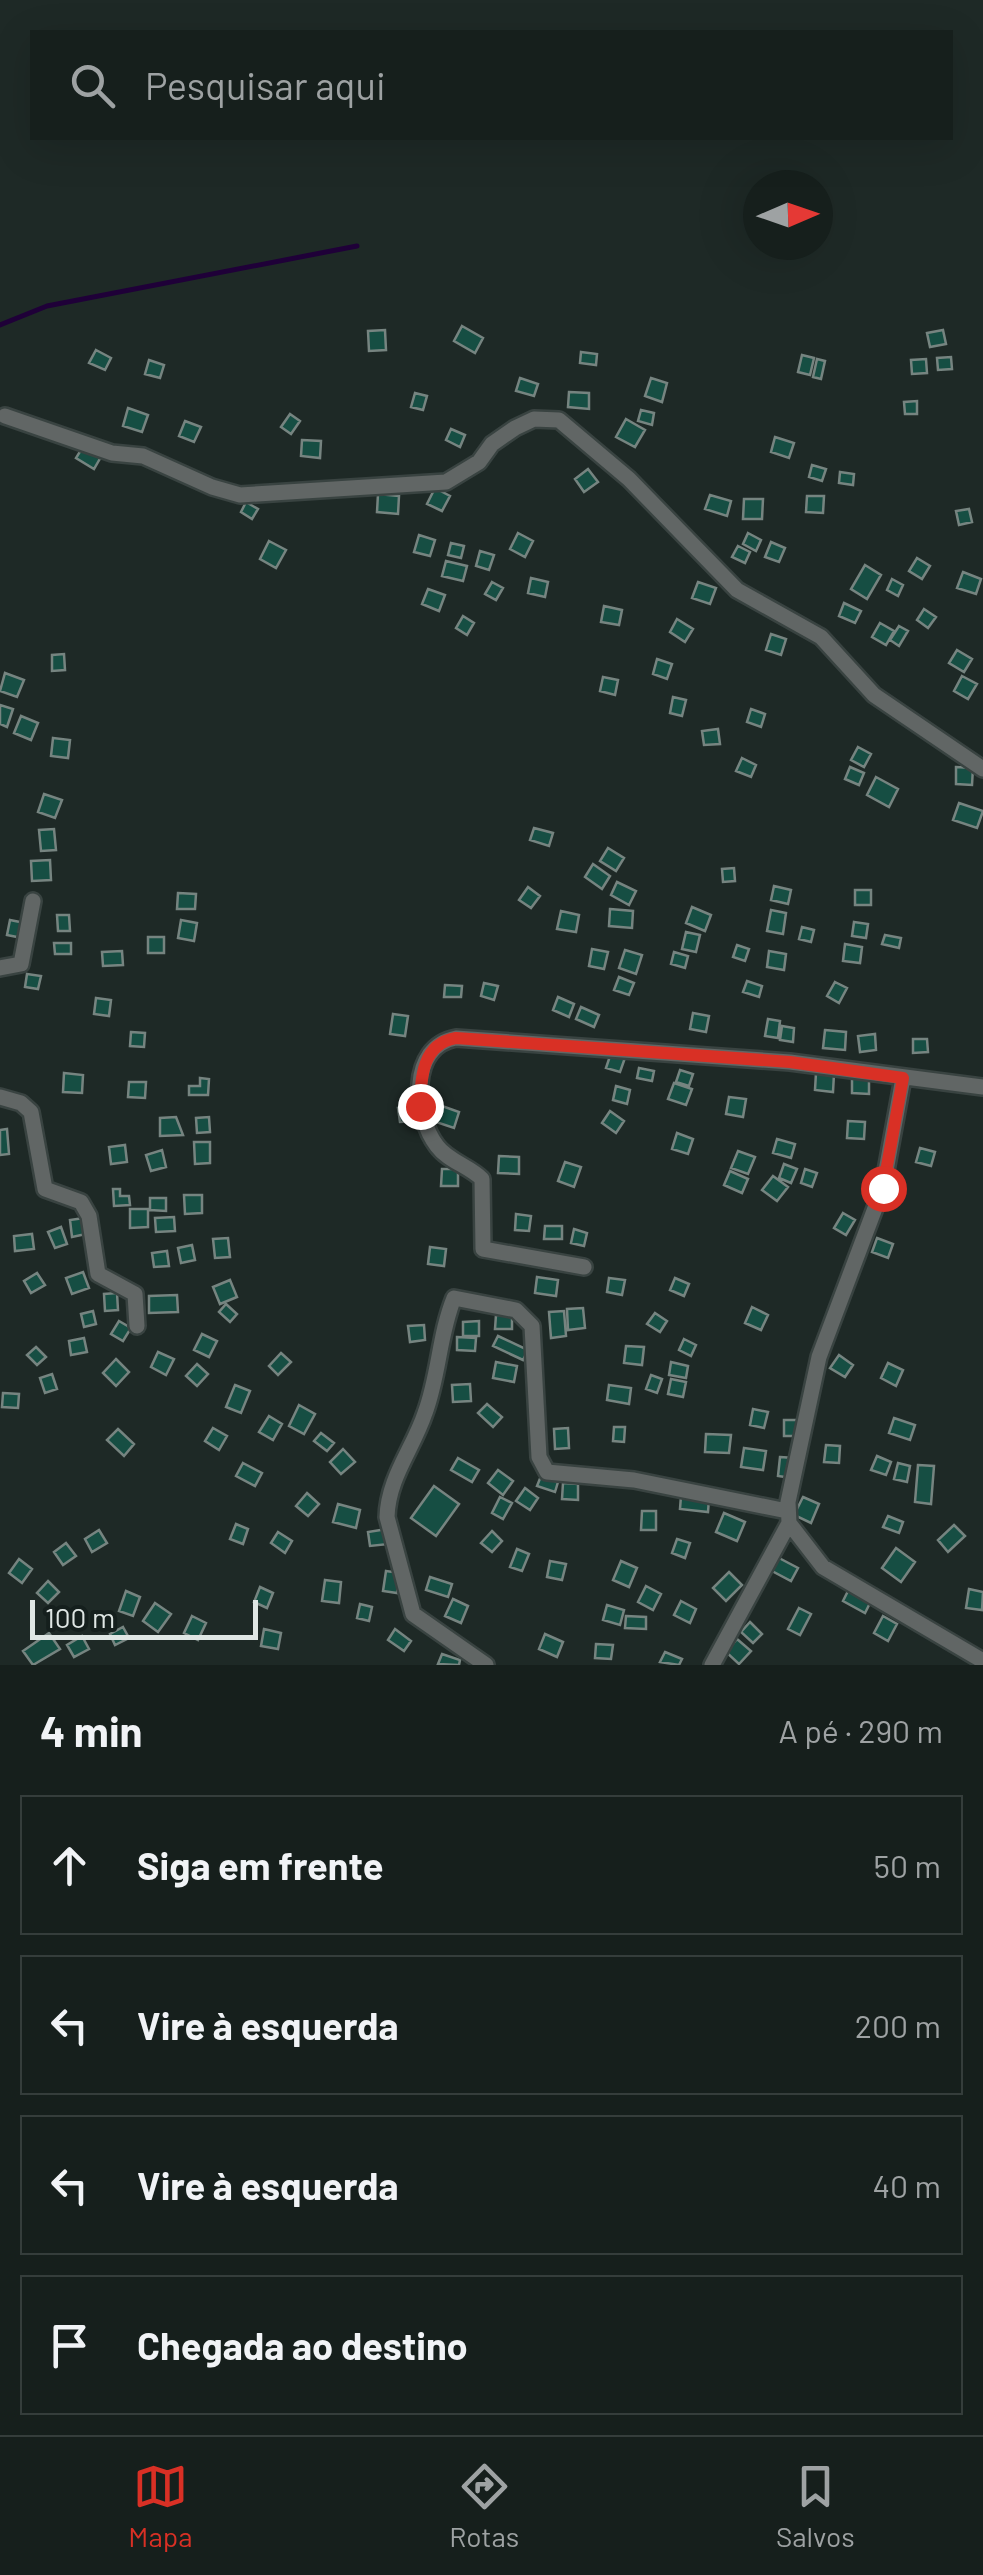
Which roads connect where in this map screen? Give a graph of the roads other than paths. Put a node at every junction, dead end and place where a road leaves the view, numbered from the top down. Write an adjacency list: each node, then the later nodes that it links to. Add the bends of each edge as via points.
1 (5, 416): 2 (street, via 112,453 143,456 240,494 446,482 515,428 534,418 559,420 629,478 737,590 821,637 874,694)
2 (983, 769)
3 (33, 901): 4 (street, via 22,964)
4 (0, 968)
5 (903, 1078): 6 (street); 8 (street, via 708,1055 442,1041 422,1066 420,1113 438,1148 482,1179 483,1249); 10 (street, via 883,1188 819,1357)
6 (983, 1087)
7 (0, 1097): 9 (street, via 31,1112 45,1189 81,1202 98,1274 135,1294)
8 (584, 1267)
9 (136, 1326)
10 (788, 1517): 11 (street, via 823,1567); 12 (street, via 634,1480 546,1472 532,1326 516,1310 456,1297 437,1348 426,1412 404,1454 387,1517 414,1614); 13 (street)
11 (983, 1661)
12 (486, 1665)
13 (712, 1665)

